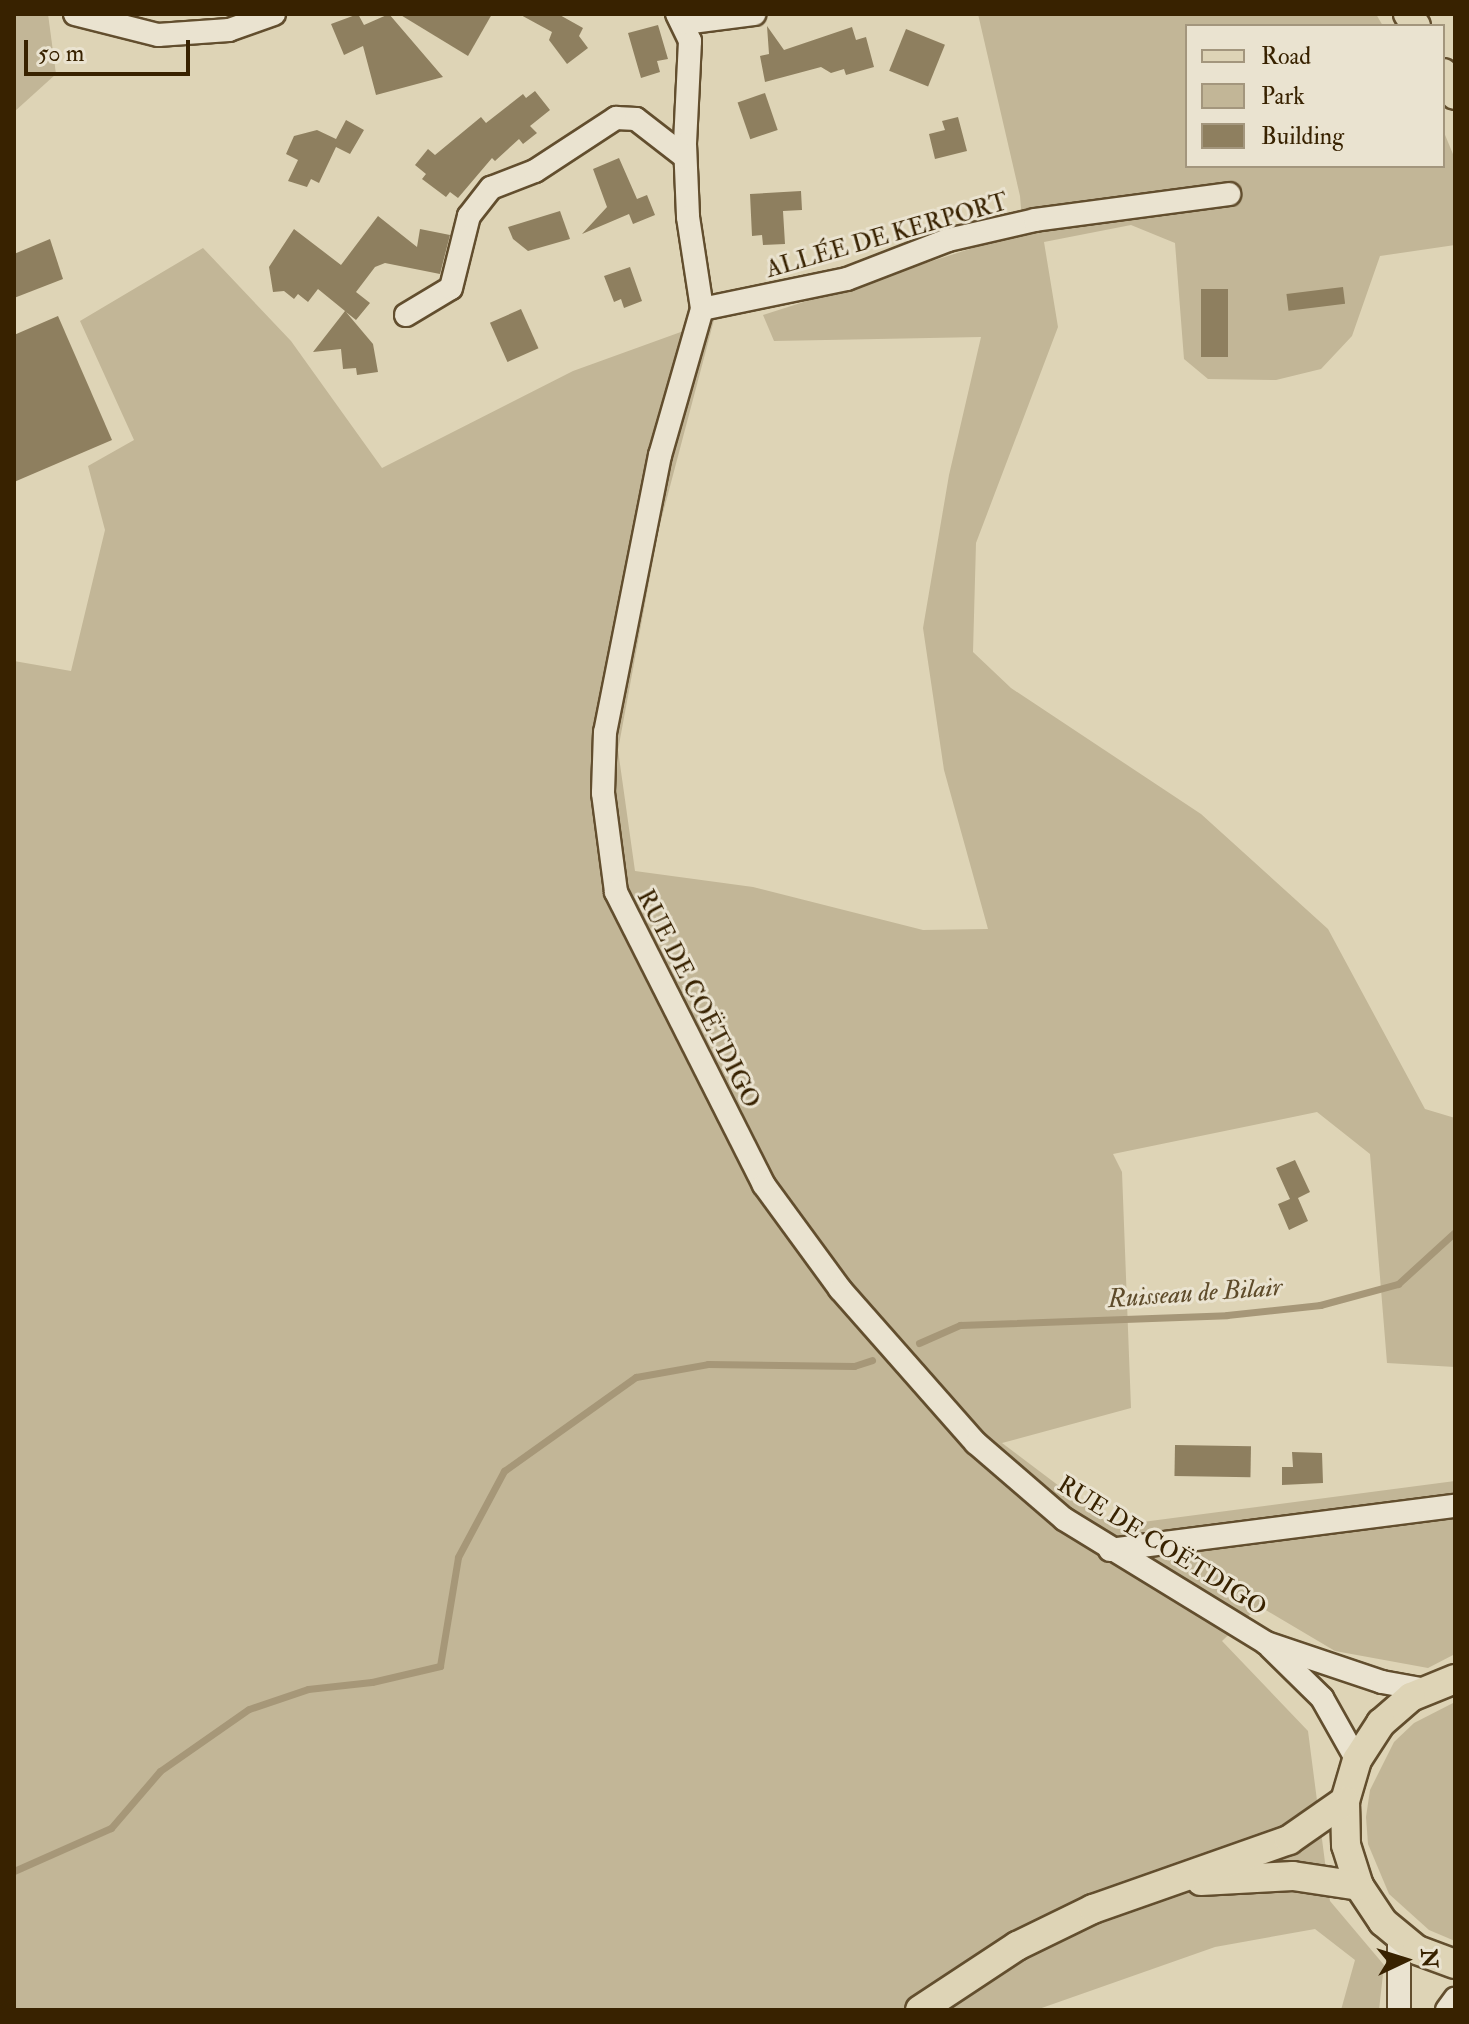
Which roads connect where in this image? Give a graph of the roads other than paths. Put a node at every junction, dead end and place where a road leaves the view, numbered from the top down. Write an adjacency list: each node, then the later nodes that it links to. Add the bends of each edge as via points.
1 (75, 14): 2 (street, via 158,35 229,30)
2 (274, 14)
3 (754, 14): 4 (street)
4 (681, 19): 7 (street, RUE DE COËTDIGO, via 692,65)
5 (1445, 77): 6 (main road)
6 (1455, 95)
7 (685, 157): 9 (street, RUE DE COËTDIGO); 10 (street, via 636,119 616,118 535,171 491,188 469,216 451,288)
8 (1229, 194): 9 (street, ALLÉE DE KERPORT, via 1035,220 948,240 847,279)
9 (702, 309): 12 (street, RUE DE COËTDIGO, via 660,455 605,732 603,793 616,892 764,1185 840,1289 976,1443 1021,1486)
10 (406, 315)
11 (1455, 1506): 12 (street)
12 (1110, 1550): 13 (street, RUE DE COËTDIGO)
13 (1266, 1643): 15 (street, RUE DE COËTDIGO, via 1382,1682); 16 (street, RUE DE COËTDIGO, via 1322,1698)
14 (1455, 1679): 15 (main road)
15 (1426, 1690): 16 (main road, via 1381,1723)
16 (1357, 1760): 17 (main road)
17 (1345, 1801): 18 (main road, via 1289,1840); 19 (main road, via 1346,1845)
18 (1172, 1882): 19 (main road, via 1293,1876); 23 (main road, via 1093,1909 1017,1946)
19 (1359, 1886): 20 (main road, via 1383,1922)
20 (1399, 1935): 21 (main road, via 1438,1961); 24 (street)
21 (1455, 1964)
22 (1455, 1999): 25 (street)
23 (920, 2010)
24 (1399, 2010)
25 (1447, 2010)

